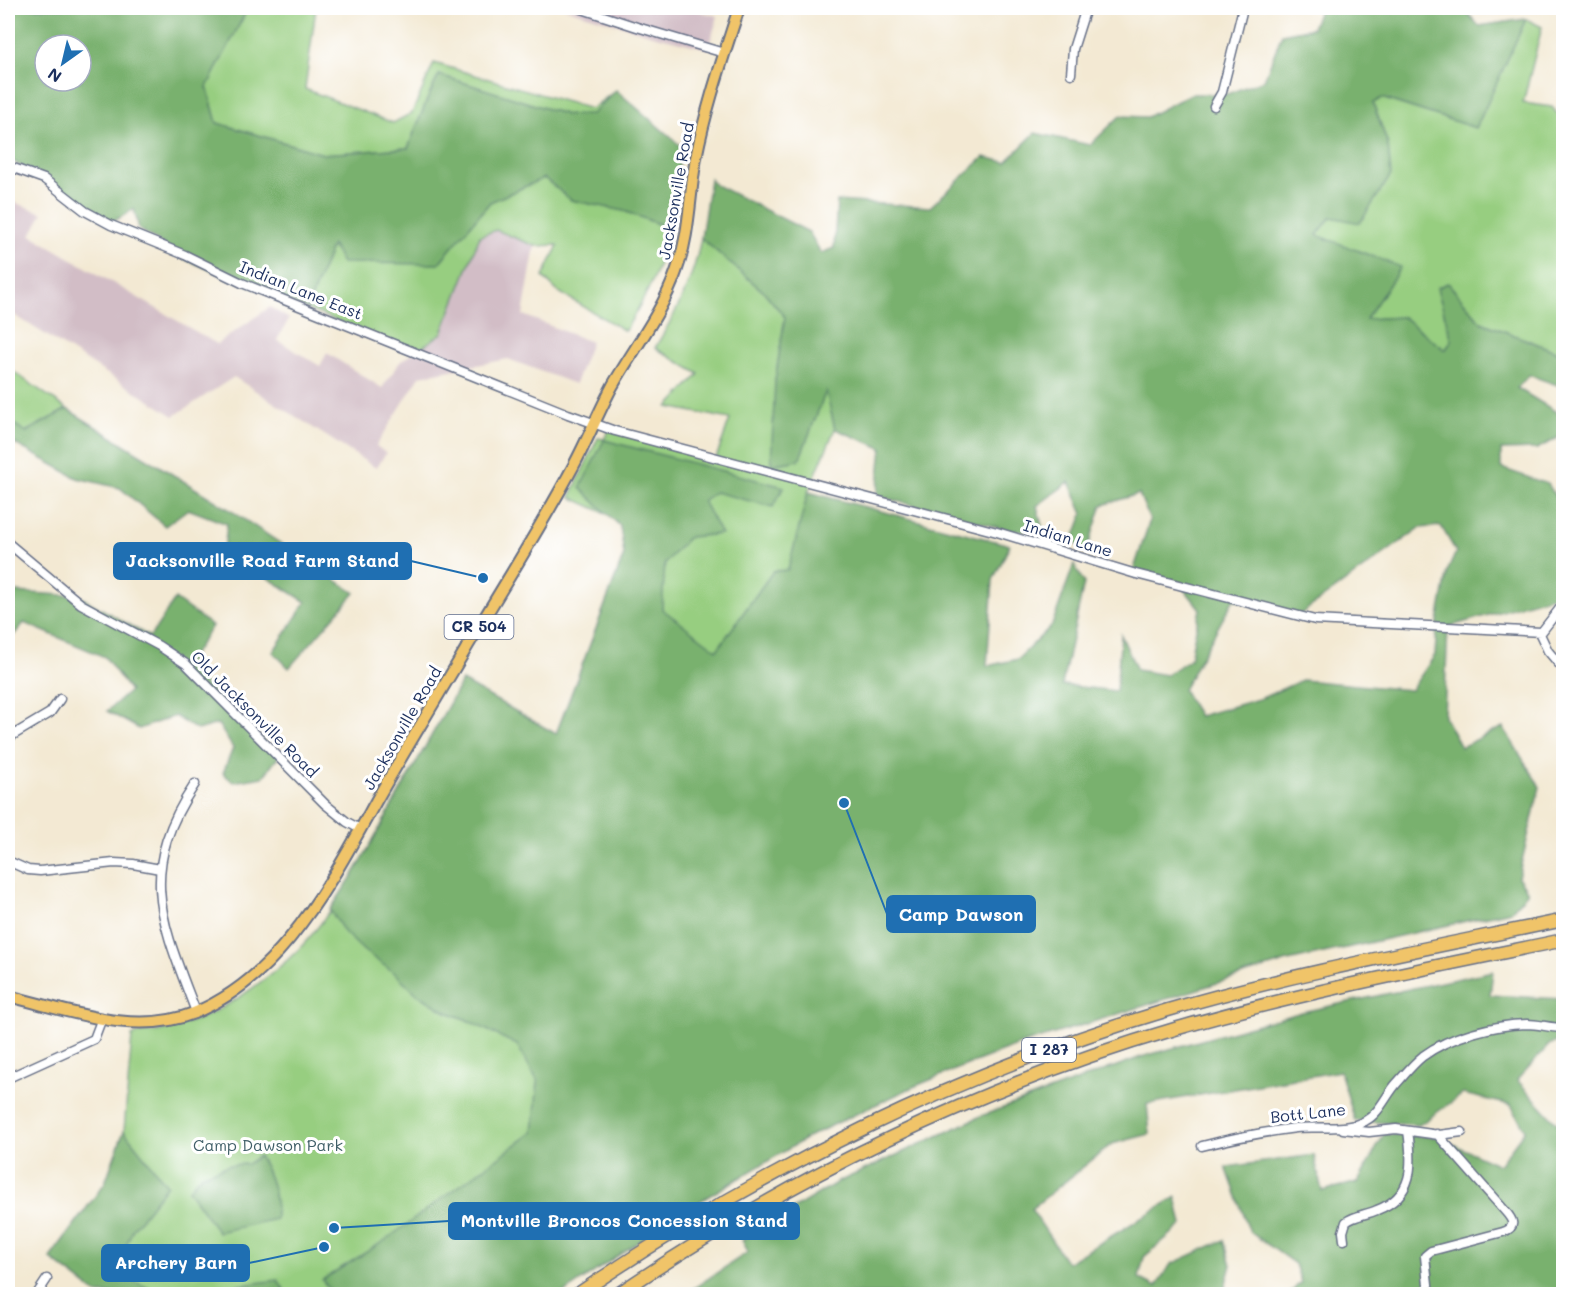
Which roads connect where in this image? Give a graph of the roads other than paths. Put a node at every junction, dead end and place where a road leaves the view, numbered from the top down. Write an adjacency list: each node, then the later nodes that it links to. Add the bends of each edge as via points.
1 (579, 8): 5 (street)
2 (739, 8): 5 (main road, Jacksonville Road / CR 504)
3 (1086, 8): 6 (street, via 1073,49)
4 (1244, 8): 7 (street, via 1222,92)
5 (724, 53): 9 (main road, Jacksonville Road / CR 504, via 701,134 687,236 676,275)
6 (1071, 74)
7 (1214, 106)
8 (8, 166): 9 (street, Indian Lane East, via 44,179 85,211 111,225 242,283)
9 (594, 424): 12 (street, Indian Lane, via 1305,618); 17 (main road, Jacksonville Road / CR 504, via 536,532)
10 (8, 543): 17 (street, Old Jacksonville Road, via 81,604 159,645 186,664 325,804)
11 (1563, 603): 12 (street)
12 (1541, 632): 13 (street, via 1548,651)
13 (1563, 669)
14 (60, 699): 15 (street, via 50,713)
15 (8, 738)
16 (195, 784): 19 (street, via 175,817)
17 (360, 829): 23 (main road, Jacksonville Road / CR 504, via 325,890 290,939 248,982)
18 (8, 861): 19 (street, via 40,871 114,863)
19 (160, 869): 23 (street, via 161,905 169,937)
20 (1563, 920): 35 (highway, I 287, via 1212,998 1034,1055 934,1096 814,1154 678,1231)
21 (1563, 940): 36 (highway, I 287, via 1244,1010 1041,1075 942,1114 848,1160 697,1244)
22 (8, 996): 24 (main road, Jacksonville Road / CR 504)
23 (196, 1012): 24 (main road, Jacksonville Road / CR 504, via 152,1024)
24 (102, 1018): 26 (street, via 94,1039)
25 (1563, 1028): 27 (street, Bott Lane, via 1528,1024 1488,1029 1459,1038 1423,1056 1363,1122)
26 (8, 1078)
27 (1330, 1127): 28 (street); 31 (street, Bott Lane, via 1237,1137)
28 (1408, 1131): 30 (street); 32 (street, via 1409,1176 1404,1190 1377,1210 1346,1222)
29 (1462, 1132): 30 (street)
30 (1437, 1134): 37 (street, via 1506,1211 1513,1225 1510,1230 1431,1251 1425,1256)
31 (1202, 1146)
32 (1344, 1240)
33 (47, 1279): 34 (street)
34 (37, 1294)
35 (578, 1294)
36 (618, 1294)
37 (1430, 1294)

